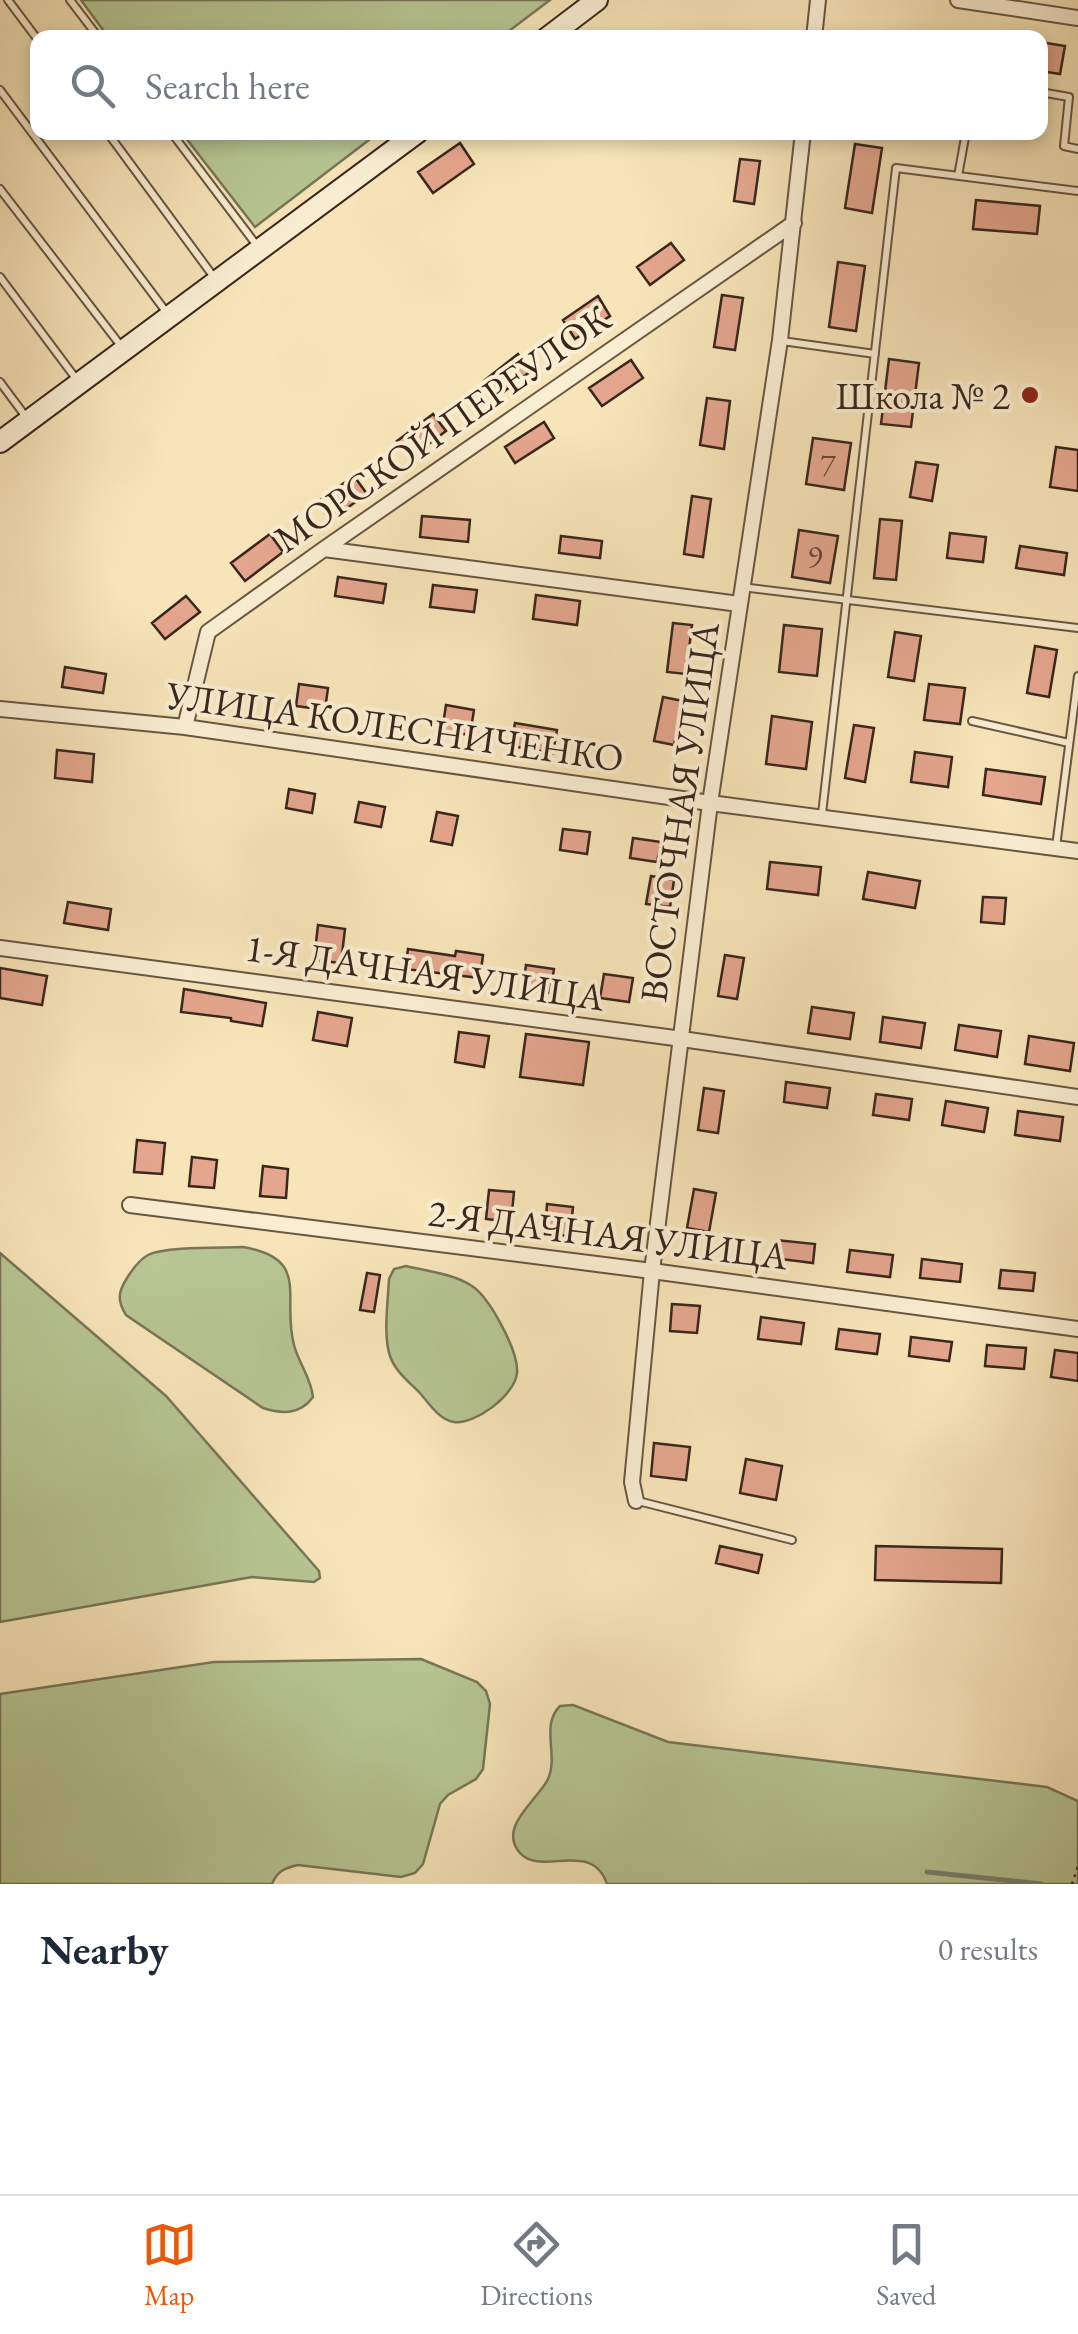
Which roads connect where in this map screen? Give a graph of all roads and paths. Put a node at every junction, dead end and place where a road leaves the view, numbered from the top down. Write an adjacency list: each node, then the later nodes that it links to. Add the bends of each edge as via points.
1 (8, 0): 7 (lane)
2 (70, 0): 8 (lane)
3 (598, 0): 9 (main road)
4 (818, 0): 10 (street)
5 (958, 0): 6 (street)
6 (1078, 18)
7 (30, 30)
8 (93, 30)
9 (558, 30)
10 (815, 30)
11 (0, 90): 13 (lane)
12 (1048, 93): 20 (lane, via 1069,97 1064,146)
13 (30, 130)
14 (38, 140): 28 (lane)
15 (112, 140): 27 (lane)
16 (177, 140): 25 (lane)
17 (407, 140): 25 (main road)
18 (803, 140): 24 (street, ВОСТОЧНАЯ УЛИЦА)
19 (965, 140): 21 (lane)
20 (1078, 149)
21 (958, 176): 23 (lane); 31 (lane, via 896,168)
22 (0, 189): 30 (lane)
23 (1078, 191)
24 (794, 223): 29 (street, ВОСТОЧНАЯ УЛИЦА); 36 (street, МОРСКОЙ ПЕРЕУЛОК)
25 (260, 250): 27 (main road)
26 (0, 277): 33 (lane)
27 (217, 281): 28 (main road)
28 (170, 316): 30 (main road)
29 (780, 340): 31 (lane); 37 (street, ВОСТОЧНАЯ УЛИЦА)
30 (124, 350): 33 (main road)
31 (875, 354): 38 (lane)
32 (0, 382): 34 (lane)
33 (80, 383): 34 (main road)
34 (29, 421): 35 (main road)
35 (0, 442)
36 (324, 549): 39 (street); 44 (street, МОРСКОЙ ПЕРЕУЛОК, via 208,632)
37 (742, 587): 38 (lane); 39 (street, ВОСТОЧНАЯ УЛИЦА)
38 (846, 599): 40 (lane); 47 (lane)
39 (739, 604): 46 (street, ВОСТОЧНАЯ УЛИЦА)
40 (1078, 628)
41 (1078, 676): 45 (lane)
42 (0, 709): 44 (street, УЛИЦА КОЛЕСНИЧЕНКО)
43 (972, 721): 45 (lane)
44 (185, 727): 46 (street, УЛИЦА КОЛЕСНИЧЕНКО)
45 (1069, 744): 48 (lane)
46 (710, 803): 47 (street, УЛИЦА КОЛЕСНИЧЕНКО); 51 (street, ВОСТОЧНАЯ УЛИЦА)
47 (821, 816): 48 (street, УЛИЦА КОЛЕСНИЧЕНКО)
48 (1055, 848): 49 (street, УЛИЦА КОЛЕСНИЧЕНКО)
49 (1078, 851)
50 (0, 948): 51 (street, 1-Я ДАЧНАЯ УЛИЦА)
51 (682, 1039): 52 (street, 1-Я ДАЧНАЯ УЛИЦА); 54 (street, ВОСТОЧНАЯ УЛИЦА)
52 (1078, 1097)
53 (130, 1205): 54 (street, 2-Я ДАЧНАЯ УЛИЦА)
54 (652, 1271): 55 (street, 2-Я ДАЧНАЯ УЛИЦА); 56 (street, ВОСТОЧНАЯ УЛИЦА, via 632,1482)
55 (1078, 1329)
56 (636, 1501): 57 (lane)
57 (792, 1540)
58 (1078, 1866): 59 (path)
59 (1072, 1884)

